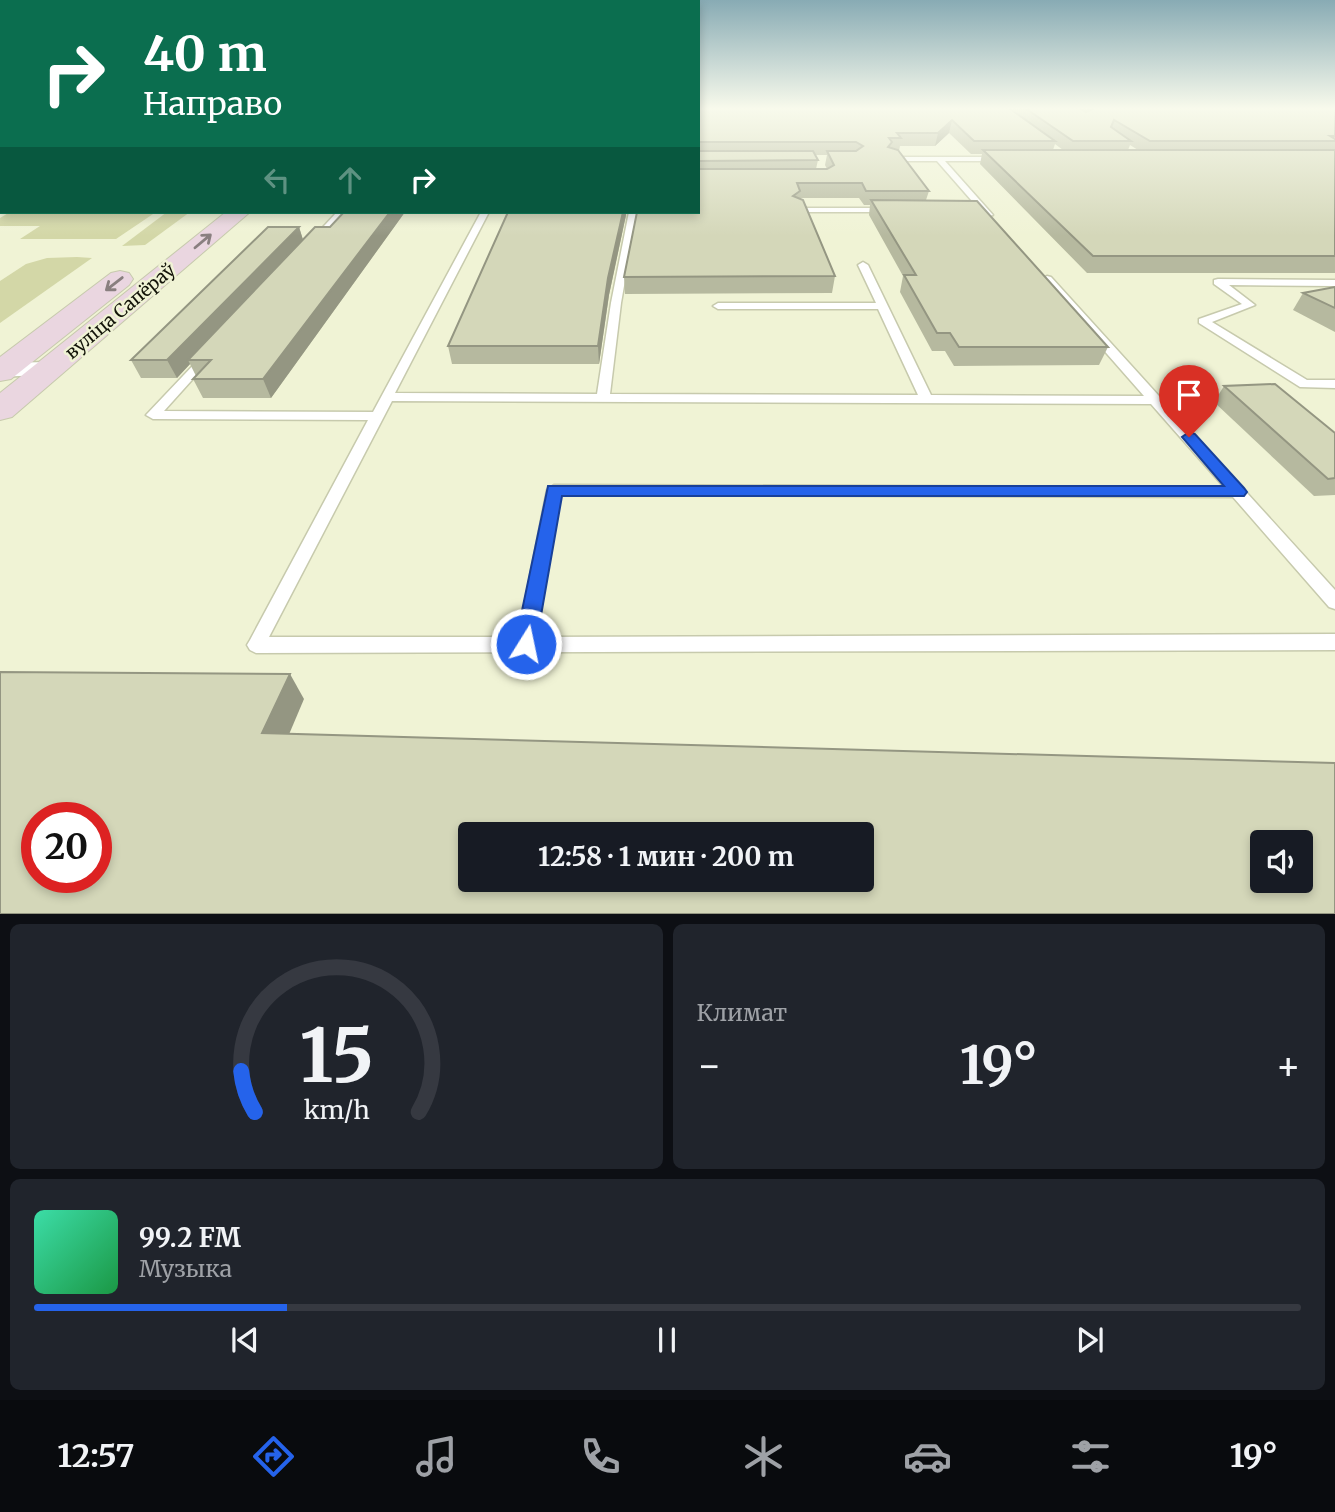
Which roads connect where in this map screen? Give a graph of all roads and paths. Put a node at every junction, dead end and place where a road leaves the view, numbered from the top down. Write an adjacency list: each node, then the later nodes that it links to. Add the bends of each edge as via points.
1 (892, 159): 2 (lane)
2 (939, 159): 3 (lane); 11 (lane, via 978,210)
3 (1015, 159)
4 (798, 210): 5 (lane)
5 (904, 210)
6 (204, 214): 19 (main road, вуліца Сапёраў, one-way to 19)
7 (237, 214): 19 (main road, вуліца Сапёраў, one-way to 7, via 50,369)
8 (339, 214): 12 (lane)
9 (484, 214): 21 (lane)
10 (633, 214): 22 (lane)
11 (1002, 230)
12 (304, 252)
13 (863, 265): 17 (lane)
14 (1039, 270): 24 (lane)
15 (1335, 283): 20 (lane, via 1218,282 1250,305 1203,321 1304,384)
16 (718, 306): 17 (lane)
17 (882, 306): 23 (lane)
18 (210, 354): 25 (lane, via 153,415)
19 (4, 384)
20 (1335, 384)
21 (387, 397): 22 (lane); 25 (lane)
22 (603, 398): 23 (lane)
23 (926, 399): 24 (lane)
24 (1157, 400): 26 (lane)
25 (377, 416): 29 (lane, via 256,645)
26 (1238, 492): 27 (lane); 29 (lane, via 554,490)
27 (1335, 602)
28 (1335, 642): 29 (lane)
29 (526, 644)

